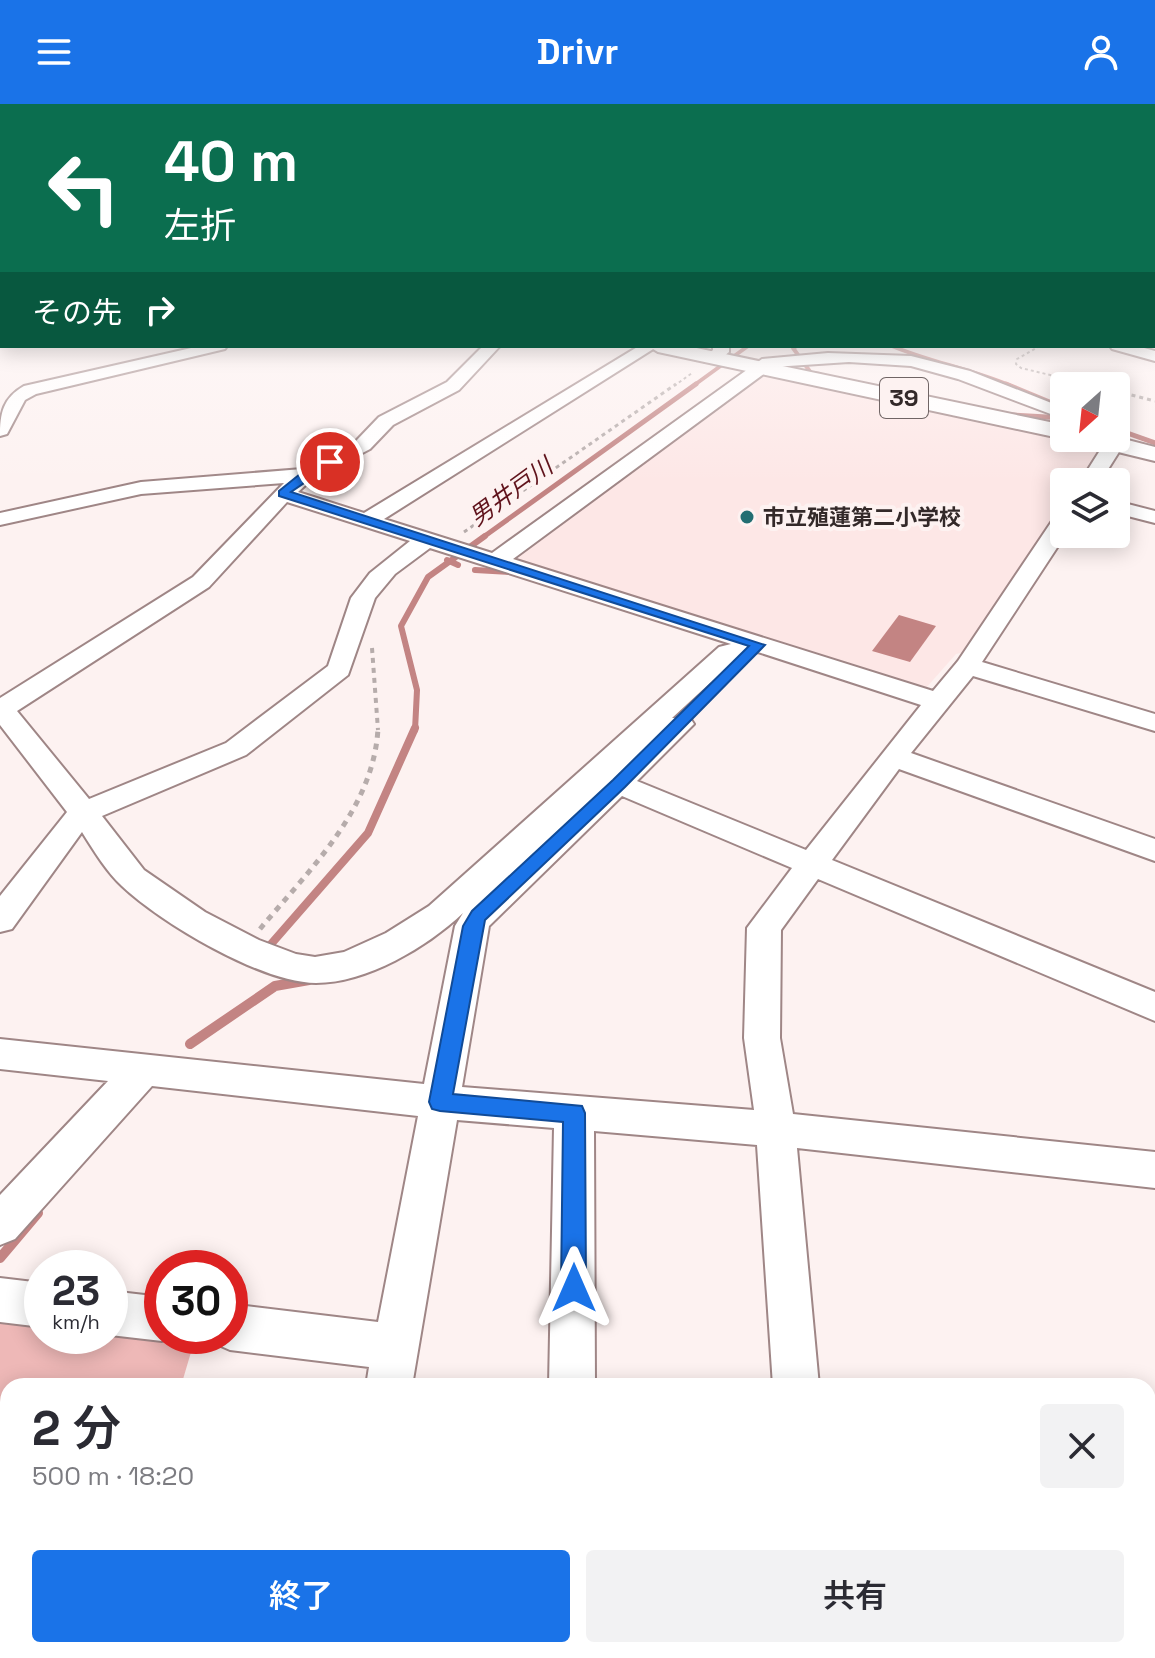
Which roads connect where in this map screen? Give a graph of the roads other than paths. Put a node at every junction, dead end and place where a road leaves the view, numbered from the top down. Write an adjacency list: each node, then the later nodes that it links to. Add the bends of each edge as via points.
1 (212, 348): 11 (street, via 30,390 18,397)
2 (490, 348): 14 (street, via 453,386 386,421 363,445)
3 (647, 348): 19 (street)
4 (667, 348): 7 (main road, 39)
5 (1125, 348): 6 (street)
6 (1155, 356)
7 (711, 358): 8 (main road, 39)
8 (752, 366): 9 (street, via 789,360 905,360); 10 (main road, 39); 22 (street)
9 (1050, 409)
10 (1050, 429)
11 (0, 430)
12 (1130, 446): 13 (main road)
13 (1155, 454)
14 (306, 475): 15 (street); 18 (street, via 141,488)
15 (283, 494): 19 (street); 26 (street, via 201,582)
16 (1130, 511): 17 (street)
17 (1155, 517)
18 (0, 519)
19 (367, 520): 20 (street)
20 (447, 539): 22 (street); 30 (street, via 383,572 357,609 339,670 236,749)
21 (1050, 541): 24 (street)
22 (486, 558): 23 (street)
23 (758, 645): 25 (street); 29 (street); 30 (street, via 728,652 441,914 345,965 315,970 289,966 199,924 132,878)
24 (967, 666): 25 (street); 27 (street)
25 (937, 701): 28 (street)
26 (1, 710): 30 (street)
27 (1154, 721)
28 (893, 757): 31 (street); 32 (street)
29 (619, 784): 32 (street); 38 (street, via 472,926)
30 (83, 813): 33 (street)
31 (1155, 850)
32 (812, 863): 35 (street); 40 (street, via 764,928 762,1038)
33 (11, 887): 34 (street)
34 (0, 920)
35 (1155, 1007)
36 (0, 1054): 37 (street)
37 (144, 1069): 38 (street); 42 (street)
38 (440, 1102): 39 (street); 46 (street)
39 (574, 1113): 40 (street); 47 (street)
40 (776, 1129): 41 (street); 48 (street)
41 (1155, 1170)
42 (0, 1225)
43 (0, 1300): 44 (street)
44 (24, 1303)
45 (248, 1331): 46 (street)
46 (393, 1367)
47 (572, 1378)
48 (795, 1378)

